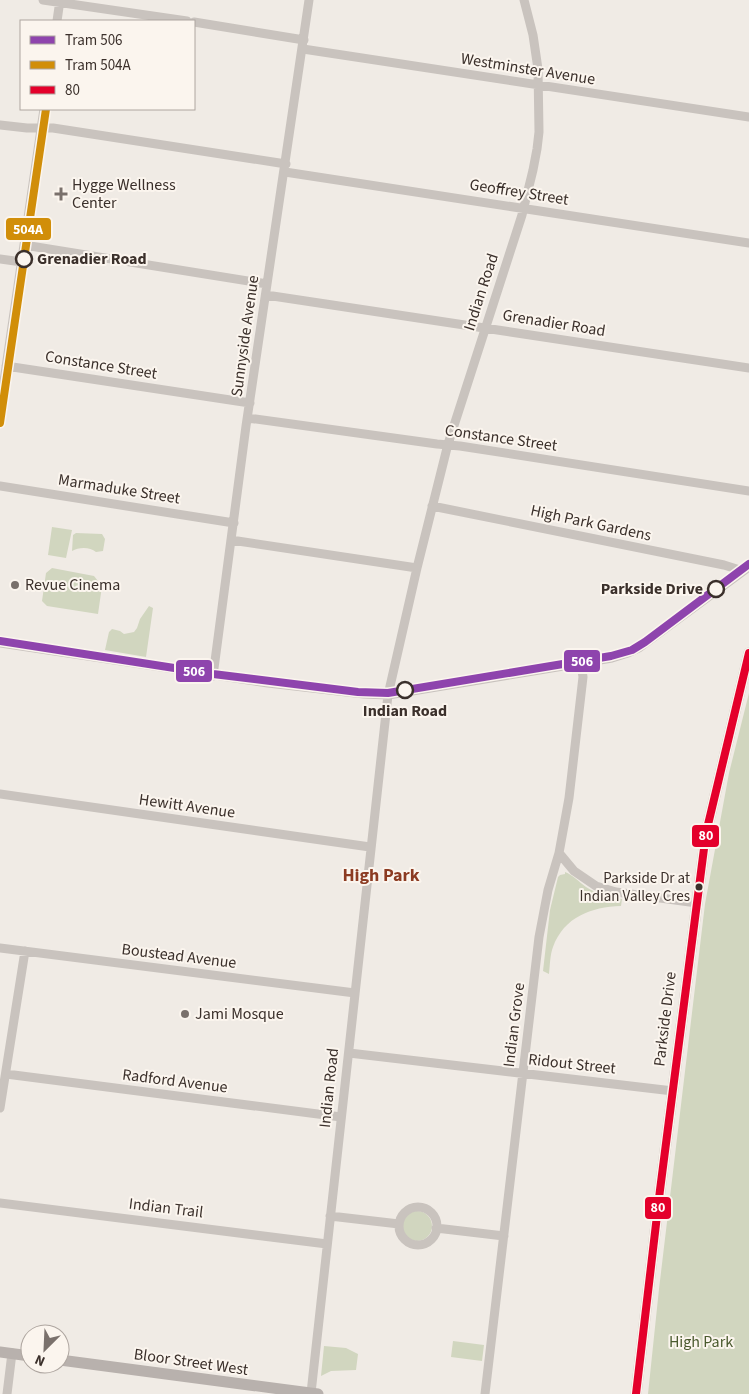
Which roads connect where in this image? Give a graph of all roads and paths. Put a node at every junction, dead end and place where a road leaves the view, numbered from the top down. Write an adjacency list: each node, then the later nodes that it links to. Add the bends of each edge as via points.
1 (43, 0): 4 (street)
2 (309, 0): 8 (street, Sunnyside Avenue)
3 (524, 0): 9 (street, Indian Road, via 533,35)
4 (60, 1): 5 (street); 6 (street)
5 (57, 20)
6 (181, 20)
7 (195, 22): 8 (street, Westminster Avenue)
8 (304, 44): 9 (street, Westminster Avenue); 14 (street, Sunnyside Avenue)
9 (539, 85): 11 (street, Westminster Avenue); 15 (street, Indian Road, via 537,150)
10 (44, 110): 13 (street)
11 (749, 117)
12 (0, 125): 13 (street, Geoffrey Street)
13 (41, 127): 14 (street, Geoffrey Street); 17 (street)
14 (286, 168): 15 (street, Geoffrey Street); 20 (street, Sunnyside Avenue)
15 (524, 208): 16 (street, Geoffrey Street); 22 (street, Indian Road)
16 (749, 243)
17 (24, 245): 19 (street); 20 (street)
18 (0, 259): 19 (street)
19 (22, 262): 23 (street)
20 (267, 284): 21 (street, Sunnyside Avenue)
21 (266, 295): 22 (street, Grenadier Road); 25 (street, Sunnyside Avenue)
22 (485, 328): 24 (street, Grenadier Road); 28 (street, Indian Road)
23 (6, 366): 25 (street, Constance Street); 26 (street)
24 (749, 368)
25 (250, 403): 27 (street, Sunnyside Avenue)
26 (0, 408)
27 (248, 418): 28 (street, Constance Street); 32 (street, Sunnyside Avenue)
28 (448, 444): 30 (street, Constance Street); 31 (street, Indian Road)
29 (0, 486): 32 (street, Marmaduke Street)
30 (749, 490)
31 (432, 506): 34 (street, Indian Road); 35 (street, High Park Gardens)
32 (234, 522): 33 (street, Sunnyside Avenue)
33 (231, 540): 34 (street); 39 (street, Sunnyside Avenue)
34 (417, 568): 40 (street, Indian Road)
35 (746, 569): 38 (street, via 639,648 612,658)
36 (0, 643): 39 (street)
37 (749, 653): 44 (main road, Parkside Drive, via 706,833)
38 (582, 663): 40 (street); 43 (street, Indian Grove, via 570,798)
39 (213, 676): 40 (street)
40 (388, 695): 42 (street, Indian Road)
41 (0, 794): 42 (street, Hewitt Avenue)
42 (370, 847): 47 (street, Indian Road)
43 (559, 853): 44 (street, via 574,870 596,886 616,892); 50 (street, Indian Grove, via 543,912)
44 (697, 903): 51 (main road, Parkside Drive)
45 (0, 948): 46 (street, Boustead Avenue)
46 (25, 951): 47 (street, Boustead Avenue); 49 (street)
47 (355, 993): 48 (street, Indian Road)
48 (348, 1053): 50 (street, Ridout Street); 53 (street, Indian Road)
49 (6, 1074): 52 (street); 53 (street, Radford Avenue)
50 (523, 1074): 51 (street, Ridout Street); 58 (street, Indian Grove)
51 (673, 1091): 68 (main road, Parkside Drive)
52 (0, 1108)
53 (341, 1117): 55 (street, Indian Road)
54 (0, 1203): 59 (street, Indian Trail)
55 (330, 1216): 56 (street); 59 (street, Indian Road)
56 (399, 1224): 57 (street, via 405,1240 416,1245 432,1239); 57 (street, via 408,1210 420,1207 434,1216)
57 (436, 1228): 58 (street)
58 (504, 1236): 67 (street, Indian Grove)
59 (327, 1244): 66 (street, Indian Road)
60 (0, 1352): 61 (main road)
61 (12, 1353): 62 (main road); 65 (street)
62 (20, 1354)
63 (70, 1361): 64 (main road, Bloor Street West)
64 (289, 1393): 66 (main road, Bloor Street West)
65 (6, 1394)
66 (315, 1394)
67 (485, 1394)
68 (636, 1394)

